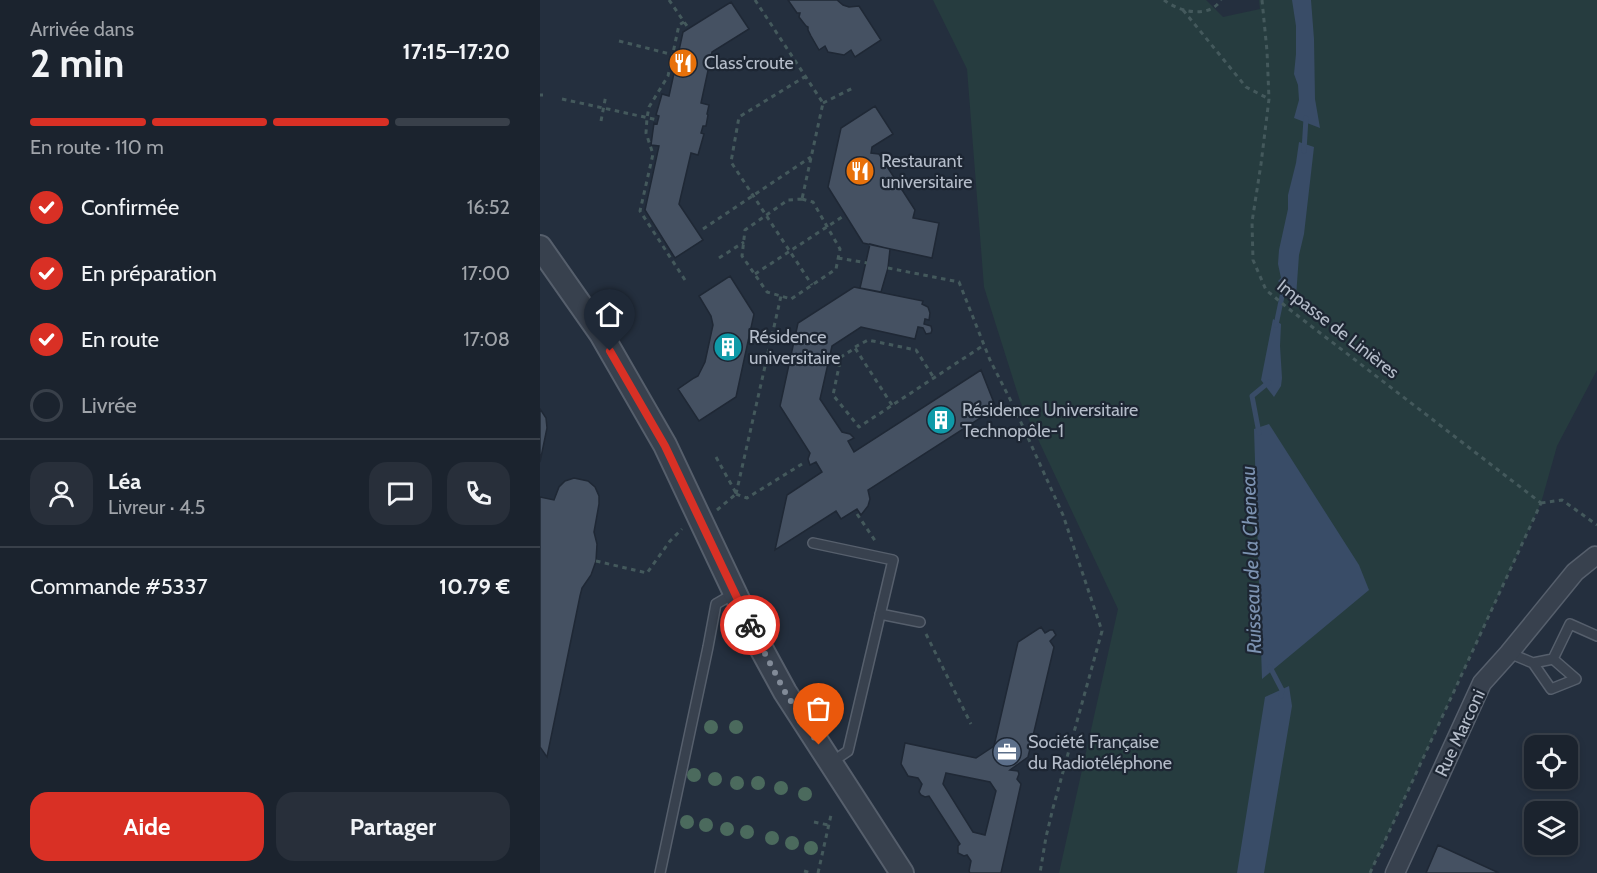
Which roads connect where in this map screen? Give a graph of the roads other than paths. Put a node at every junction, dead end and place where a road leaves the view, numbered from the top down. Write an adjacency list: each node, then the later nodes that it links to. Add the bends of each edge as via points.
1 (540, 247): 4 (street, via 601,334 640,401)
2 (813, 543): 5 (lane, via 893,560)
3 (1597, 557): 8 (street, Rue Marconi, via 1575,572)
4 (735, 593): 11 (street, via 785,692); 12 (lane, via 716,604)
5 (880, 614): 6 (lane); 11 (lane, via 848,751)
6 (920, 622)
7 (1597, 636): 9 (lane, via 1570,624)
8 (1509, 652): 10 (lane); 14 (street, Rue Marconi, via 1482,683)
9 (1553, 659): 10 (lane); 10 (lane, via 1576,679 1551,689)
10 (1533, 663)
11 (830, 763): 13 (street)
12 (660, 873)
13 (902, 873)
14 (1395, 873)

